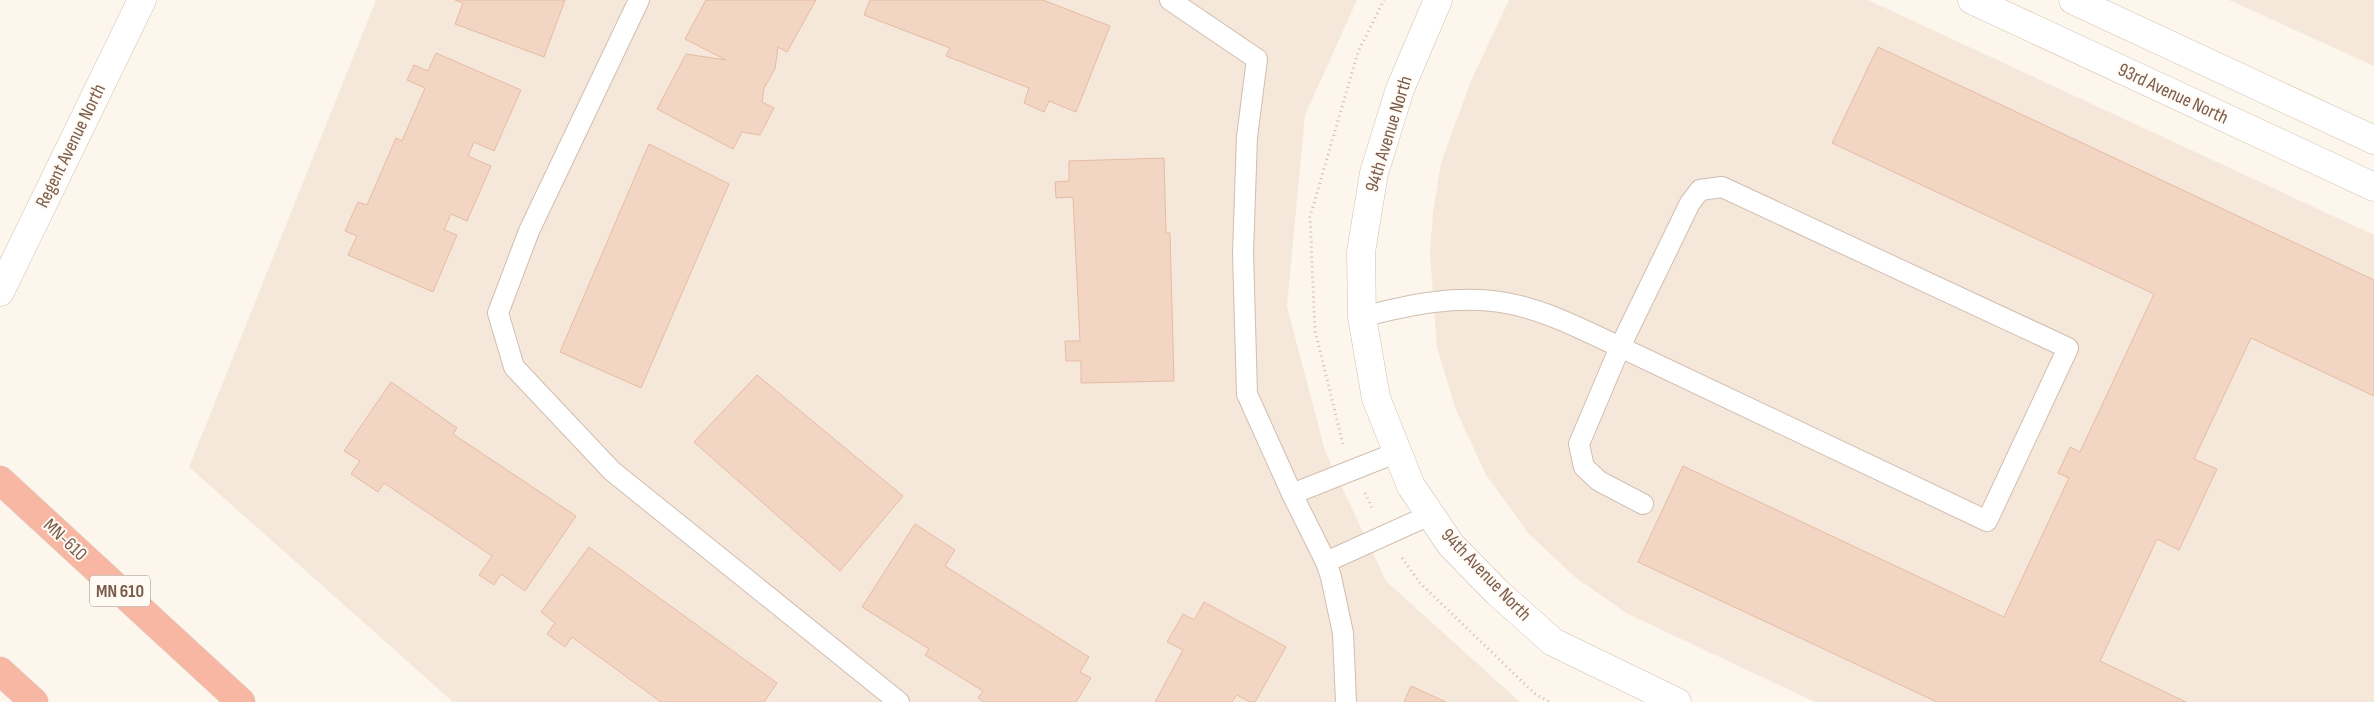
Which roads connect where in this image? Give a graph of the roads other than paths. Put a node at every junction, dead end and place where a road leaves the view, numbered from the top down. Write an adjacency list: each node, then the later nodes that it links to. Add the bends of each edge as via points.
1 (142, 0): 9 (street, Regent Avenue North)
2 (638, 0): 21 (lane, via 529,231 498,314 514,367 612,471)
3 (1170, 0): 14 (lane, via 1257,59 1247,137 1243,253 1247,394)
4 (1438, 0): 10 (street, 94th Avenue North, via 1400,90 1374,173 1361,252)
5 (1972, 0): 8 (street, 93rd Avenue North)
6 (2073, 0): 7 (street)
7 (2374, 140)
8 (2374, 188)
9 (0, 292)
10 (1362, 317): 11 (lane, via 1408,305 1460,299 1506,303 1561,320); 12 (street, 94th Avenue North, via 1376,398)
11 (1620, 346): 11 (lane, via 1987,521 2068,348 1722,187 1700,190 1690,203); 15 (lane, via 1579,444 1584,467 1599,481)
12 (1398, 452): 14 (lane); 16 (street, 94th Avenue North, via 1411,486)
13 (0, 480): 20 (highway, MN-610 / MN 610)
14 (1292, 494): 17 (lane)
15 (1643, 504)
16 (1430, 514): 17 (lane); 23 (street, 94th Avenue North, via 1451,545 1553,642)
17 (1326, 562): 22 (lane, via 1343,633)
18 (0, 671): 19 (highway)
19 (34, 702)
20 (241, 702)
21 (899, 702)
22 (1346, 702)
23 (1677, 702)

